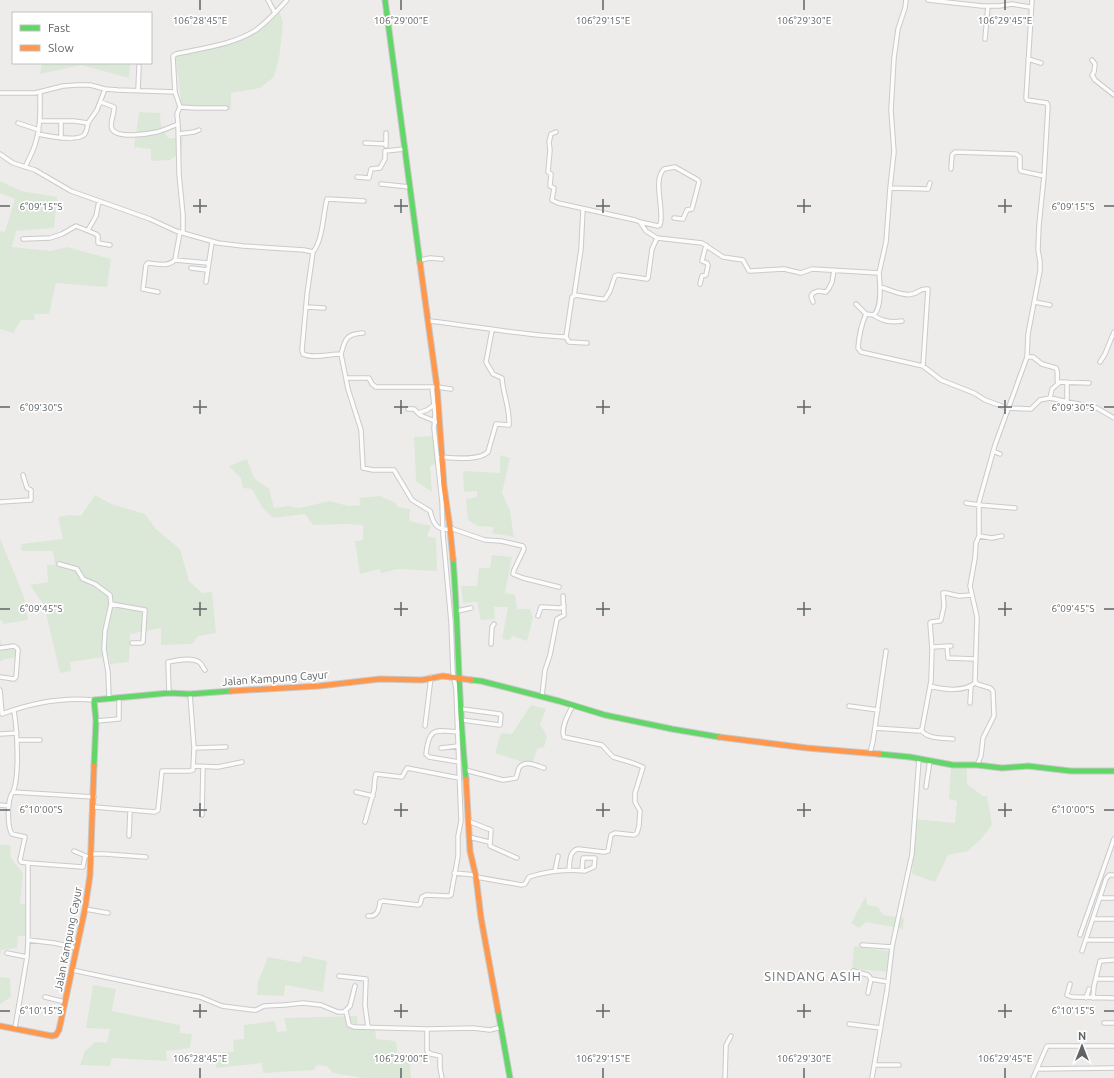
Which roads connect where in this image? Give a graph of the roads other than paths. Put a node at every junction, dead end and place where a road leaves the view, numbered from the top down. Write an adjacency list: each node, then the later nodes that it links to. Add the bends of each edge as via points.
1 (268, 0): 11 (street)
2 (287, 0): 11 (street)
3 (385, 0): 39 (street)
4 (906, 0): 49 (street, via 897,36 893,72 891,110 894,152)
5 (928, 0): 9 (street)
6 (1014, 0): 8 (street)
7 (1032, 0): 10 (street)
8 (1012, 4): 9 (street); 10 (street)
9 (988, 6): 12 (street)
10 (1030, 7): 13 (street)
11 (275, 13): 20 (street, via 254,31 242,36 214,46 176,54)
12 (985, 39)
13 (1028, 59): 15 (street); 44 (street, via 1026,98 1047,103 1048,106)
14 (1092, 60): 22 (street, via 1095,64 1092,75 1095,80)
15 (1041, 63)
16 (139, 66): 18 (street)
17 (105, 89): 18 (street); 19 (street, via 77,85); 23 (street)
18 (138, 90): 20 (street)
19 (40, 92): 21 (street); 26 (street)
20 (175, 92): 24 (street)
21 (0, 93)
22 (1114, 95)
23 (101, 102): 29 (street); 30 (street, via 114,107 111,126 120,134 147,134)
24 (180, 107): 25 (street); 30 (street, via 177,114)
25 (226, 108)
26 (40, 121): 27 (street); 32 (street)
27 (61, 121): 29 (street); 36 (street)
28 (18, 123): 32 (street)
29 (88, 123): 36 (street, via 83,136)
30 (178, 124): 35 (street)
31 (199, 130): 35 (street)
32 (38, 132): 36 (street); 42 (street)
33 (556, 132): 52 (street, via 550,134 548,142 548,172 551,174 550,186 554,188 552,200)
34 (386, 133): 38 (street)
35 (178, 134): 56 (street)
36 (61, 138)
37 (365, 143): 38 (street)
38 (386, 144): 40 (street)
39 (405, 149): 40 (street); 48 (street)
40 (385, 150): 45 (street, via 385,158 380,168 371,169 368,178)
41 (0, 154): 42 (street)
42 (25, 167): 50 (street, via 70,191)
43 (951, 169): 44 (street, via 952,155 955,152 1016,154 1020,157 1021,171)
44 (1044, 176): 77 (street, via 1039,225 1040,271)
45 (357, 178)
46 (930, 183): 49 (street, via 928,189)
47 (380, 184): 48 (street)
48 (410, 186): 65 (street)
49 (890, 188): 70 (street, via 886,242)
50 (99, 201): 55 (street, via 96,216); 56 (street)
51 (364, 202): 62 (street, via 327,199 317,247)
52 (584, 209): 54 (street); 75 (street)
53 (674, 218): 54 (street, via 683,219 687,210 692,209 699,182 675,167 664,169 661,173 660,225)
54 (640, 222): 57 (street, via 646,231)
55 (88, 230): 58 (street, via 76,226 50,238); 60 (street, via 97,234 98,243)
56 (182, 233): 59 (street); 64 (street)
57 (657, 238): 61 (street); 75 (street, via 652,249 647,279 618,274 605,298)
58 (23, 239)
59 (212, 242): 62 (street); 66 (street)
60 (110, 245)
61 (706, 245): 69 (street, via 723,257 743,260 749,271 784,269 801,273 812,269); 72 (street, via 702,261 708,266)
62 (313, 252): 80 (street)
63 (442, 259): 65 (street)
64 (175, 260): 66 (street); 74 (street, via 165,265 146,264 143,289)
65 (420, 260): 85 (street)
66 (208, 263): 68 (street)
67 (191, 268): 68 (street)
68 (207, 270): 71 (street)
69 (834, 270): 70 (street); 76 (street, via 829,288 826,292 813,293)
70 (880, 273): 73 (street)
71 (206, 282)
72 (700, 284)
73 (880, 287): 83 (street, via 879,306); 94 (street, via 904,294 912,294 921,288 928,289)
74 (158, 292)
75 (574, 296): 89 (street, via 570,304)
76 (813, 302)
77 (1035, 302): 79 (street); 92 (street, via 1028,334)
78 (856, 304): 82 (street)
79 (1050, 305)
80 (306, 307): 81 (street); 91 (street, via 303,355)
81 (324, 308)
82 (866, 314): 83 (street); 94 (street, via 862,324 859,351)
83 (873, 315): 84 (street, via 883,321)
84 (902, 320)
85 (429, 321): 86 (street); 99 (street)
86 (492, 330): 89 (street); 111 (street, via 486,362 493,374 502,378 502,391 509,410 509,425 496,424 488,452 485,454 465,458)
87 (1114, 332): 93 (street)
88 (363, 333): 91 (street, via 353,333 347,337)
89 (566, 337): 90 (street, via 569,342)
90 (586, 344)
91 (341, 354): 95 (street)
92 (1028, 357): 98 (street, via 1056,368); 104 (street)
93 (1100, 362)
94 (923, 366): 104 (street, via 941,380)
95 (346, 378): 99 (street, via 369,378 376,387); 117 (street, via 361,430 363,468 394,470 412,500 429,511 438,528)
96 (1067, 382): 97 (street); 98 (street); 102 (street)
97 (1089, 383)
98 (1058, 384): 101 (street, via 1052,389)
99 (434, 387): 100 (street); 103 (street); 108 (street)
100 (451, 389)
101 (1050, 398): 102 (street); 104 (street, via 1040,400 1031,409)
102 (1067, 401): 107 (street, via 1097,408)
103 (434, 405): 106 (street); 108 (street)
104 (1007, 408): 109 (street)
105 (408, 409): 106 (street)
106 (418, 412): 108 (street)
107 (1114, 418)
108 (437, 422): 111 (street); 117 (street, via 434,428)
109 (993, 451): 110 (street); 115 (street)
110 (1000, 454)
111 (441, 457): 117 (street)
112 (23, 475): 113 (street, via 27,488 31,490 31,500)
113 (0, 502)
114 (966, 503): 115 (street)
115 (979, 505): 116 (street); 118 (street)
116 (1014, 508)
117 (446, 529): 121 (street, via 485,540 523,546 513,574); 127 (street); 139 (street, via 453,668)
118 (979, 536): 119 (street); 122 (street, via 970,578)
119 (1002, 536)
120 (59, 564): 124 (street, via 77,569 83,579 110,594)
121 (558, 587)
122 (971, 595): 132 (street, via 943,593 941,620 930,623); 135 (street, via 977,617)
123 (564, 596): 125 (street)
124 (111, 604): 130 (street, via 145,610 143,642); 148 (street, via 104,643)
125 (564, 606): 128 (street, via 541,607); 146 (street, via 564,616 557,619 545,670)
126 (471, 608): 127 (street)
127 (457, 612): 139 (street)
128 (538, 616)
129 (494, 624): 131 (street)
130 (132, 643)
131 (491, 644)
132 (932, 646): 135 (street, via 949,646 948,658); 141 (street)
133 (0, 648): 137 (street, via 16,646 18,655 16,678)
134 (886, 651): 154 (street)
135 (976, 659): 140 (street)
136 (205, 670): 144 (street, via 201,663 196,661 168,662)
137 (0, 677)
138 (431, 677): 139 (street, Jalan Kampung Cayur); 145 (street, Jalan Kampung Cayur, via 419,680 380,679 319,686); 159 (street)
139 (457, 678): 146 (street, Jalan Kampung Cayur, via 474,679); 153 (street); 163 (street)
140 (975, 683): 142 (street); 177 (street, via 992,689 994,698 994,716 983,738)
141 (930, 686): 142 (street, via 947,689); 161 (street)
142 (971, 686): 150 (street)
143 (0, 690): 156 (street)
144 (169, 693): 145 (street, Jalan Kampung Cayur); 147 (street, Jalan Kampung Cayur)
145 (190, 694): 170 (street)
146 (542, 696): 151 (street, Jalan Kampung Cayur)
147 (119, 697): 148 (street, Jalan Kampung Cayur); 158 (street, via 119,719)
148 (109, 698): 149 (street, Jalan Kampung Cayur)
149 (94, 700): 155 (street, Jalan Kampung Cayur, via 47,702); 158 (street, Jalan Kampung Cayur)
150 (970, 702)
151 (573, 705): 172 (street, Jalan Kampung Cayur, via 605,715 699,734); 207 (street, via 564,724 564,736 602,745 613,757 643,767 635,792 640,811 638,833 611,835 608,851 575,850 572,853)
152 (850, 706): 154 (street)
153 (462, 709): 157 (street); 157 (street, via 501,715 499,726)
154 (878, 710): 160 (street)
155 (14, 711): 156 (street, Jalan Kampung Cayur); 162 (street)
156 (1, 714)
157 (462, 720): 163 (street)
158 (96, 721): 188 (street, Jalan Kampung Cayur)
159 (425, 726)
160 (875, 728): 161 (street); 172 (street)
161 (921, 730): 165 (street, via 925,735)
162 (16, 732): 164 (street); 166 (street)
163 (460, 732): 168 (street); 176 (street, via 434,732 426,754); 181 (street)
164 (0, 734)
165 (953, 739)
166 (17, 740): 167 (street); 185 (street, via 16,783)
167 (40, 740)
168 (458, 746): 171 (street); 176 (street)
169 (226, 747): 170 (street)
170 (194, 748): 178 (street)
171 (441, 748)
172 (870, 753): 173 (street, Jalan Kampung Cayur)
173 (919, 758): 174 (street, Jalan Kampung Cayur); 225 (street, via 912,854)
174 (930, 760): 177 (street, Jalan Kampung Cayur, via 953,765); 184 (street)
175 (242, 762): 179 (street)
176 (459, 762): 183 (street)
177 (977, 765): 182 (street, Jalan Kampung Cayur)
178 (194, 766): 179 (street); 192 (street, via 190,771 162,771 157,811)
179 (203, 767): 193 (street)
180 (544, 768): 181 (street, via 525,764 519,769 516,778 506,780)
181 (464, 770): 194 (street)
182 (1114, 771)
183 (459, 778): 187 (street, via 408,768 402,777 376,774); 210 (street, via 460,821 458,856)
184 (926, 787)
185 (13, 792): 188 (street); 190 (street)
186 (356, 792): 187 (street)
187 (373, 796): 195 (street)
188 (94, 797): 191 (street, Jalan Kampung Cayur)
189 (0, 805): 190 (street)
190 (9, 806): 206 (street, via 10,832 14,836 25,837 20,860)
191 (94, 807): 192 (street); 201 (street, Jalan Kampung Cayur)
192 (130, 811): 196 (street)
193 (202, 815)
194 (468, 821): 197 (street); 199 (street, via 491,830)
195 (365, 822)
196 (129, 836)
197 (469, 837): 199 (street); 212 (street)
198 (1114, 838): 220 (street)
199 (489, 842): 205 (street, via 490,846)
200 (74, 851): 202 (street)
201 (92, 855): 202 (street); 204 (street); 215 (street, Jalan Kampung Cayur)
202 (85, 856): 206 (street, via 84,867)
203 (558, 856): 209 (street)
204 (146, 858)
205 (517, 858)
206 (28, 863): 221 (street)
207 (569, 870): 208 (street); 209 (street)
208 (582, 870): 208 (street, via 594,867 595,858 583,858)
209 (555, 871): 212 (street, via 529,877 522,885)
210 (454, 873): 212 (street); 217 (street, via 449,896 426,895 418,905 383,901 380,902 375,915)
211 (1114, 875): 213 (street, via 1109,875 1106,879)
212 (476, 876): 254 (street)
213 (1100, 898): 214 (street); 218 (street)
214 (1114, 898)
215 (85, 909): 216 (street); 226 (street, Jalan Kampung Cayur)
216 (108, 913)
217 (368, 916)
218 (1093, 919): 219 (street); 222 (street)
219 (1114, 919)
220 (1080, 935)
221 (28, 940): 226 (street); 229 (street)
222 (1086, 940): 223 (street); 227 (street)
223 (1114, 940)
224 (862, 946): 225 (street)
225 (892, 947): 237 (street)
226 (77, 948): 231 (street, Jalan Kampung Cayur)
227 (1082, 952)
228 (7, 953): 229 (street)
229 (27, 957): 253 (street)
230 (1114, 960): 235 (street, via 1100,961)
231 (72, 970): 246 (street, Jalan Kampung Cayur); 247 (street, via 200,997 222,1006 256,1010 264,1006 303,1002 325,1006 338,1012)
232 (853, 971): 234 (street, via 868,975)
233 (339, 976): 252 (street, via 366,979 365,1005)
234 (871, 979): 237 (street); 241 (street)
235 (1096, 979): 236 (street); 244 (street)
236 (1114, 979)
237 (888, 982): 255 (street)
238 (1070, 984): 243 (street, via 1067,995)
239 (355, 986): 247 (street)
240 (1089, 989): 243 (street)
241 (868, 993)
242 (46, 998): 246 (street)
243 (1086, 998): 244 (street)
244 (1093, 998): 245 (street)
245 (1114, 998)
246 (65, 1002): 253 (street, Jalan Kampung Cayur, via 56,1035)
247 (346, 1011): 252 (street, via 350,1025)
248 (1104, 1023): 249 (street)
249 (1114, 1023)
250 (849, 1024): 255 (street)
251 (0, 1026): 253 (street)
252 (368, 1027): 256 (street)
253 (15, 1028)
254 (498, 1028): 256 (street); 264 (street)
255 (880, 1028): 259 (street)
256 (427, 1029): 263 (street, via 427,1051 440,1056)
257 (731, 1036): 265 (street, via 726,1045)
258 (1114, 1046): 262 (street, via 1047,1046)
259 (874, 1065): 260 (street); 266 (street)
260 (899, 1065)
261 (1114, 1068): 262 (street)
262 (1037, 1069): 267 (street)
263 (442, 1078)
264 (510, 1078)
265 (725, 1078)
266 (872, 1078)
267 (1033, 1078)

